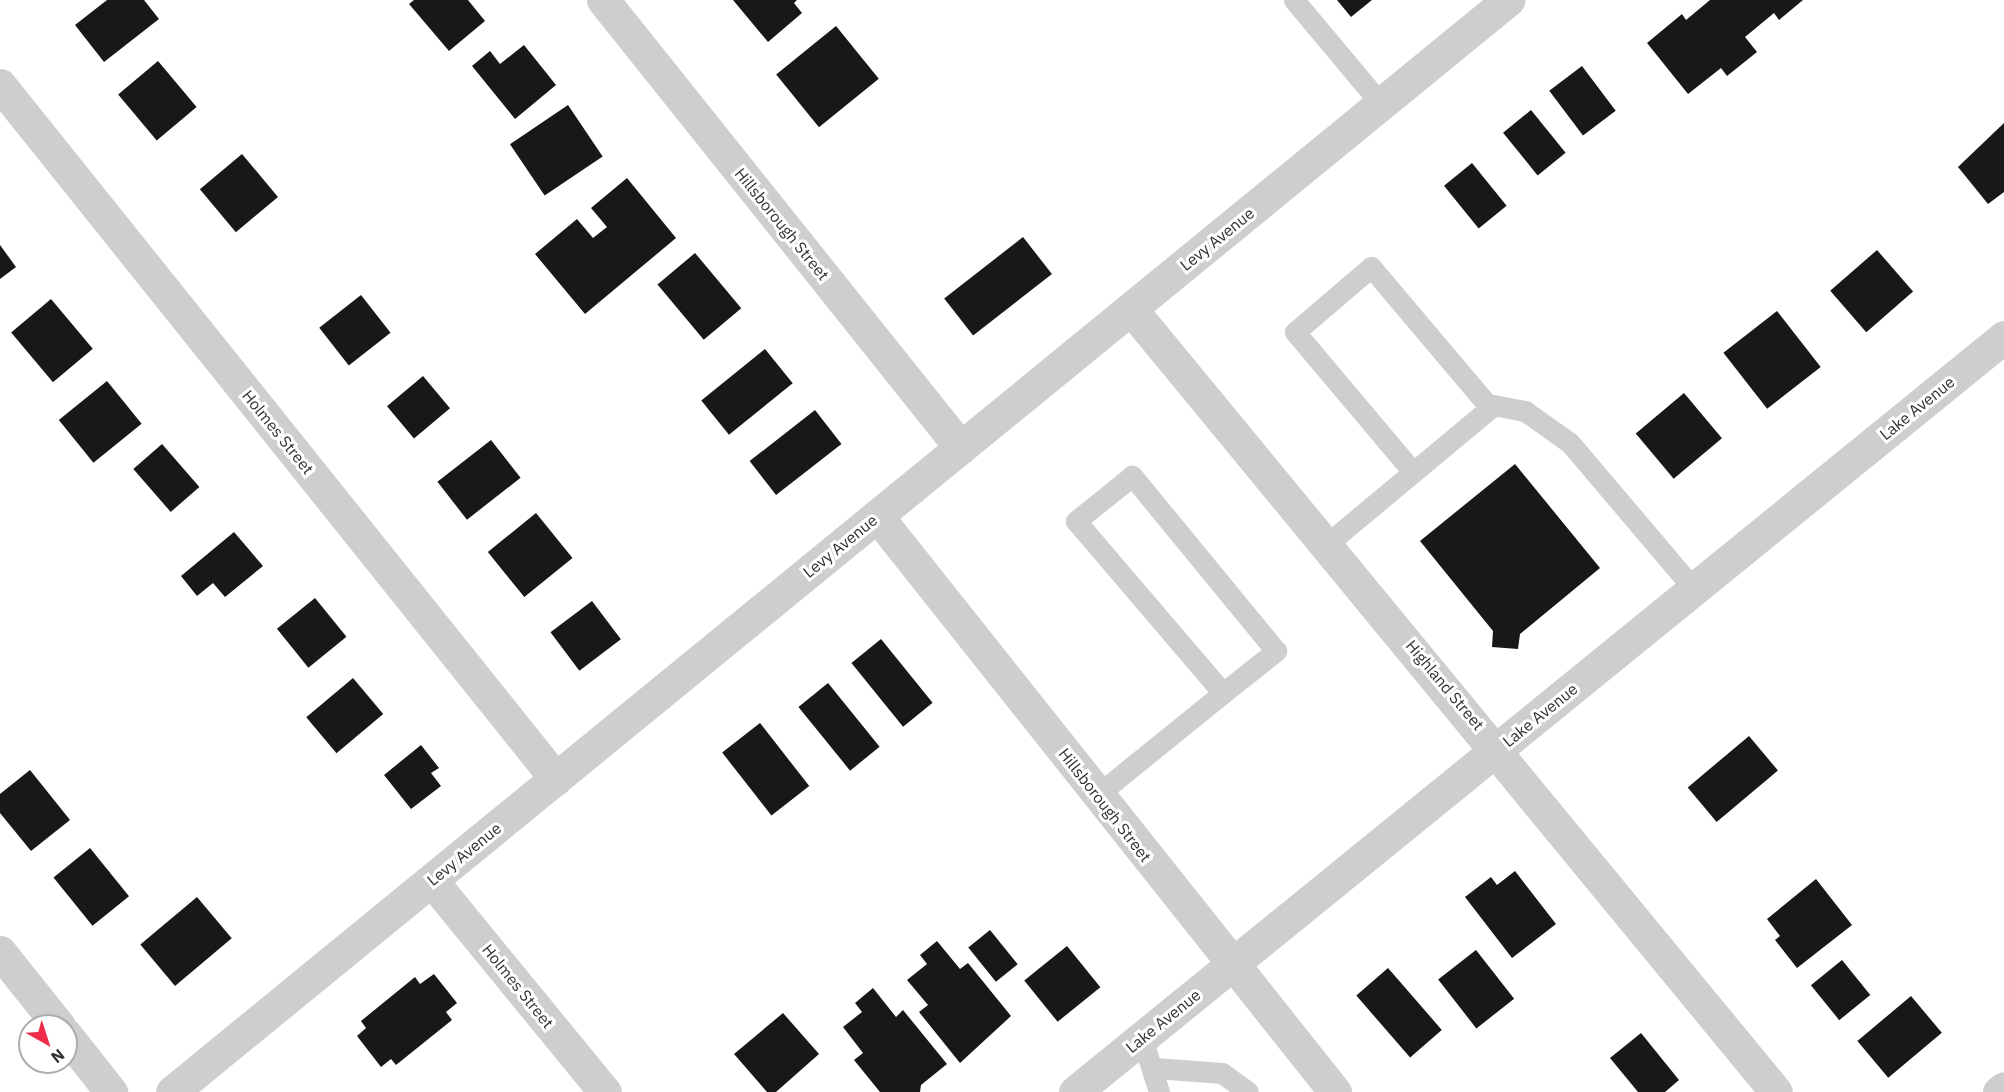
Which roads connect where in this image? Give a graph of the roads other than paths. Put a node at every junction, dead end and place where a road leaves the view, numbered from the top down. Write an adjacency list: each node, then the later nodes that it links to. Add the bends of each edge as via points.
1 (603, 0): 9 (street, Hillsborough Street)
2 (1294, 0): 5 (lane)
3 (1508, 0): 5 (street, Levy Avenue)
4 (0, 85): 16 (street, Holmes Street)
5 (1381, 104): 6 (street, Levy Avenue)
6 (1131, 309): 9 (street, Levy Avenue); 12 (street, Highland Street)
7 (2004, 337): 13 (street, Lake Avenue)
8 (1490, 408): 10 (lane); 10 (lane, via 1371,267 1294,332); 13 (lane, via 1525,411 1570,443)
9 (961, 448): 11 (street, Levy Avenue)
10 (1413, 472): 12 (lane)
11 (878, 516): 16 (street, Levy Avenue); 17 (street, Hillsborough Street)
12 (1327, 544): 15 (street, Highland Street)
13 (1694, 589): 15 (street, Lake Avenue)
14 (1223, 693): 14 (lane, via 1077,521 1132,476 1276,651); 17 (lane)
15 (1498, 749): 20 (street, Lake Avenue); 33 (street, Highland Street)
16 (556, 779): 18 (street, Levy Avenue)
17 (1097, 795): 20 (street, Hillsborough Street)
18 (432, 881): 27 (street, Levy Avenue); 28 (street, Holmes Street)
19 (0, 952): 21 (street)
20 (1232, 965): 22 (street, Lake Avenue); 32 (street, Hillsborough Street)
21 (49, 1014)
22 (1142, 1038): 24 (lane); 29 (street, Lake Avenue)
23 (78, 1050): 26 (street)
24 (1155, 1068): 30 (lane); 31 (lane, via 1222,1073)
25 (2004, 1088): 34 (street)
26 (111, 1092)
27 (172, 1092)
28 (605, 1092)
29 (1075, 1092)
30 (1159, 1092)
31 (1248, 1092)
32 (1335, 1092)
33 (1776, 1092)
34 (1999, 1092)

